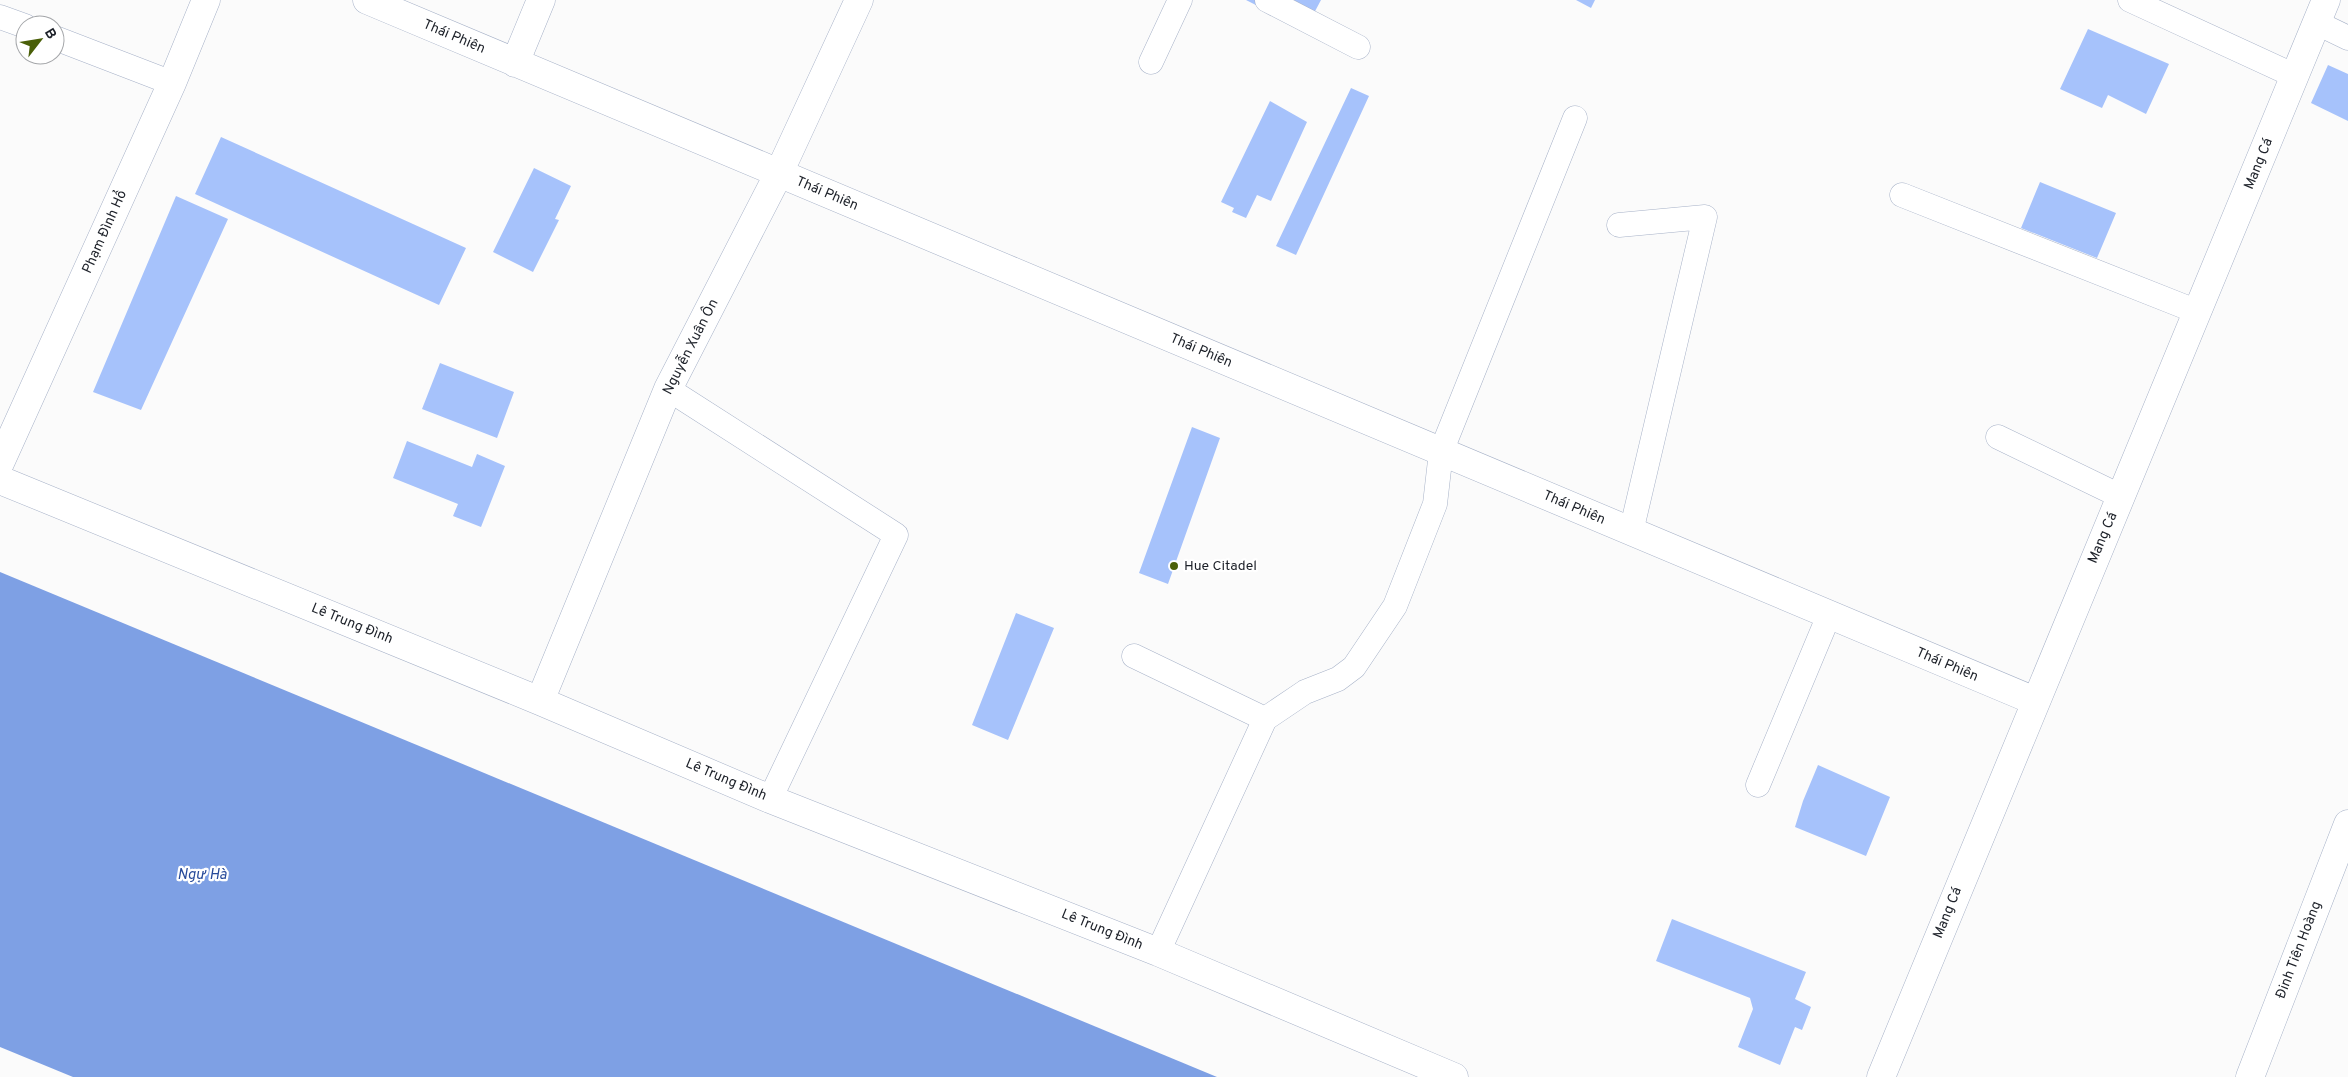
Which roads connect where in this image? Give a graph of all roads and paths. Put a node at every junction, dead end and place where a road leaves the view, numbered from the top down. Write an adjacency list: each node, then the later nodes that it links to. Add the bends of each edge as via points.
1 (206, 0): 17 (street, Phạm Đình Hổ)
2 (366, 0): 15 (street, Thái Phiên)
3 (541, 0): 15 (street)
4 (859, 0): 19 (street, Nguyễn Xuân Ôn)
5 (1180, 0): 14 (lane)
6 (1267, 0): 13 (lane)
7 (2130, 0): 16 (lane)
8 (2322, 11): 11 (lane); 16 (street, Mang Cá)
9 (0, 16): 10 (lane)
10 (15, 22)
11 (2348, 38)
12 (65, 42): 17 (lane)
13 (1358, 47)
14 (1150, 62)
15 (515, 63): 19 (street, Thái Phiên)
16 (2295, 76): 22 (street, Mang Cá)
17 (172, 84): 26 (street, Phạm Đình Hổ)
18 (1575, 118): 25 (lane)
19 (779, 173): 23 (street, Nguyễn Xuân Ôn); 25 (street, Thái Phiên)
20 (1902, 195): 22 (lane)
21 (1619, 225): 29 (lane, via 1705,217)
22 (2198, 312): 28 (street, Mang Cá)
23 (668, 389): 32 (street, Nguyễn Xuân Ôn); 36 (lane, via 896,535)
24 (1998, 437): 28 (lane)
25 (1441, 452): 29 (street, Thái Phiên); 34 (lane, via 1435,504 1394,606 1370,644 1354,667 1338,679 1305,692)
26 (0, 463)
27 (0, 480): 32 (street, Lê Trung Đình)
28 (2120, 496): 33 (street, Mang Cá)
29 (1632, 532): 30 (street, Thái Phiên)
30 (1829, 615): 33 (street, Thái Phiên); 35 (lane)
31 (1134, 656): 34 (lane)
32 (540, 701): 36 (street, Lê Trung Đình)
33 (2035, 702): 40 (street, Mang Cá)
34 (1265, 719): 38 (lane)
35 (1758, 785)
36 (770, 799): 38 (street, Lê Trung Đình)
37 (2348, 824): 41 (street, Đinh Tiên Hoàng)
38 (1158, 952): 39 (street, Lê Trung Đình)
39 (1454, 1077)
40 (1881, 1077)
41 (2250, 1077)

